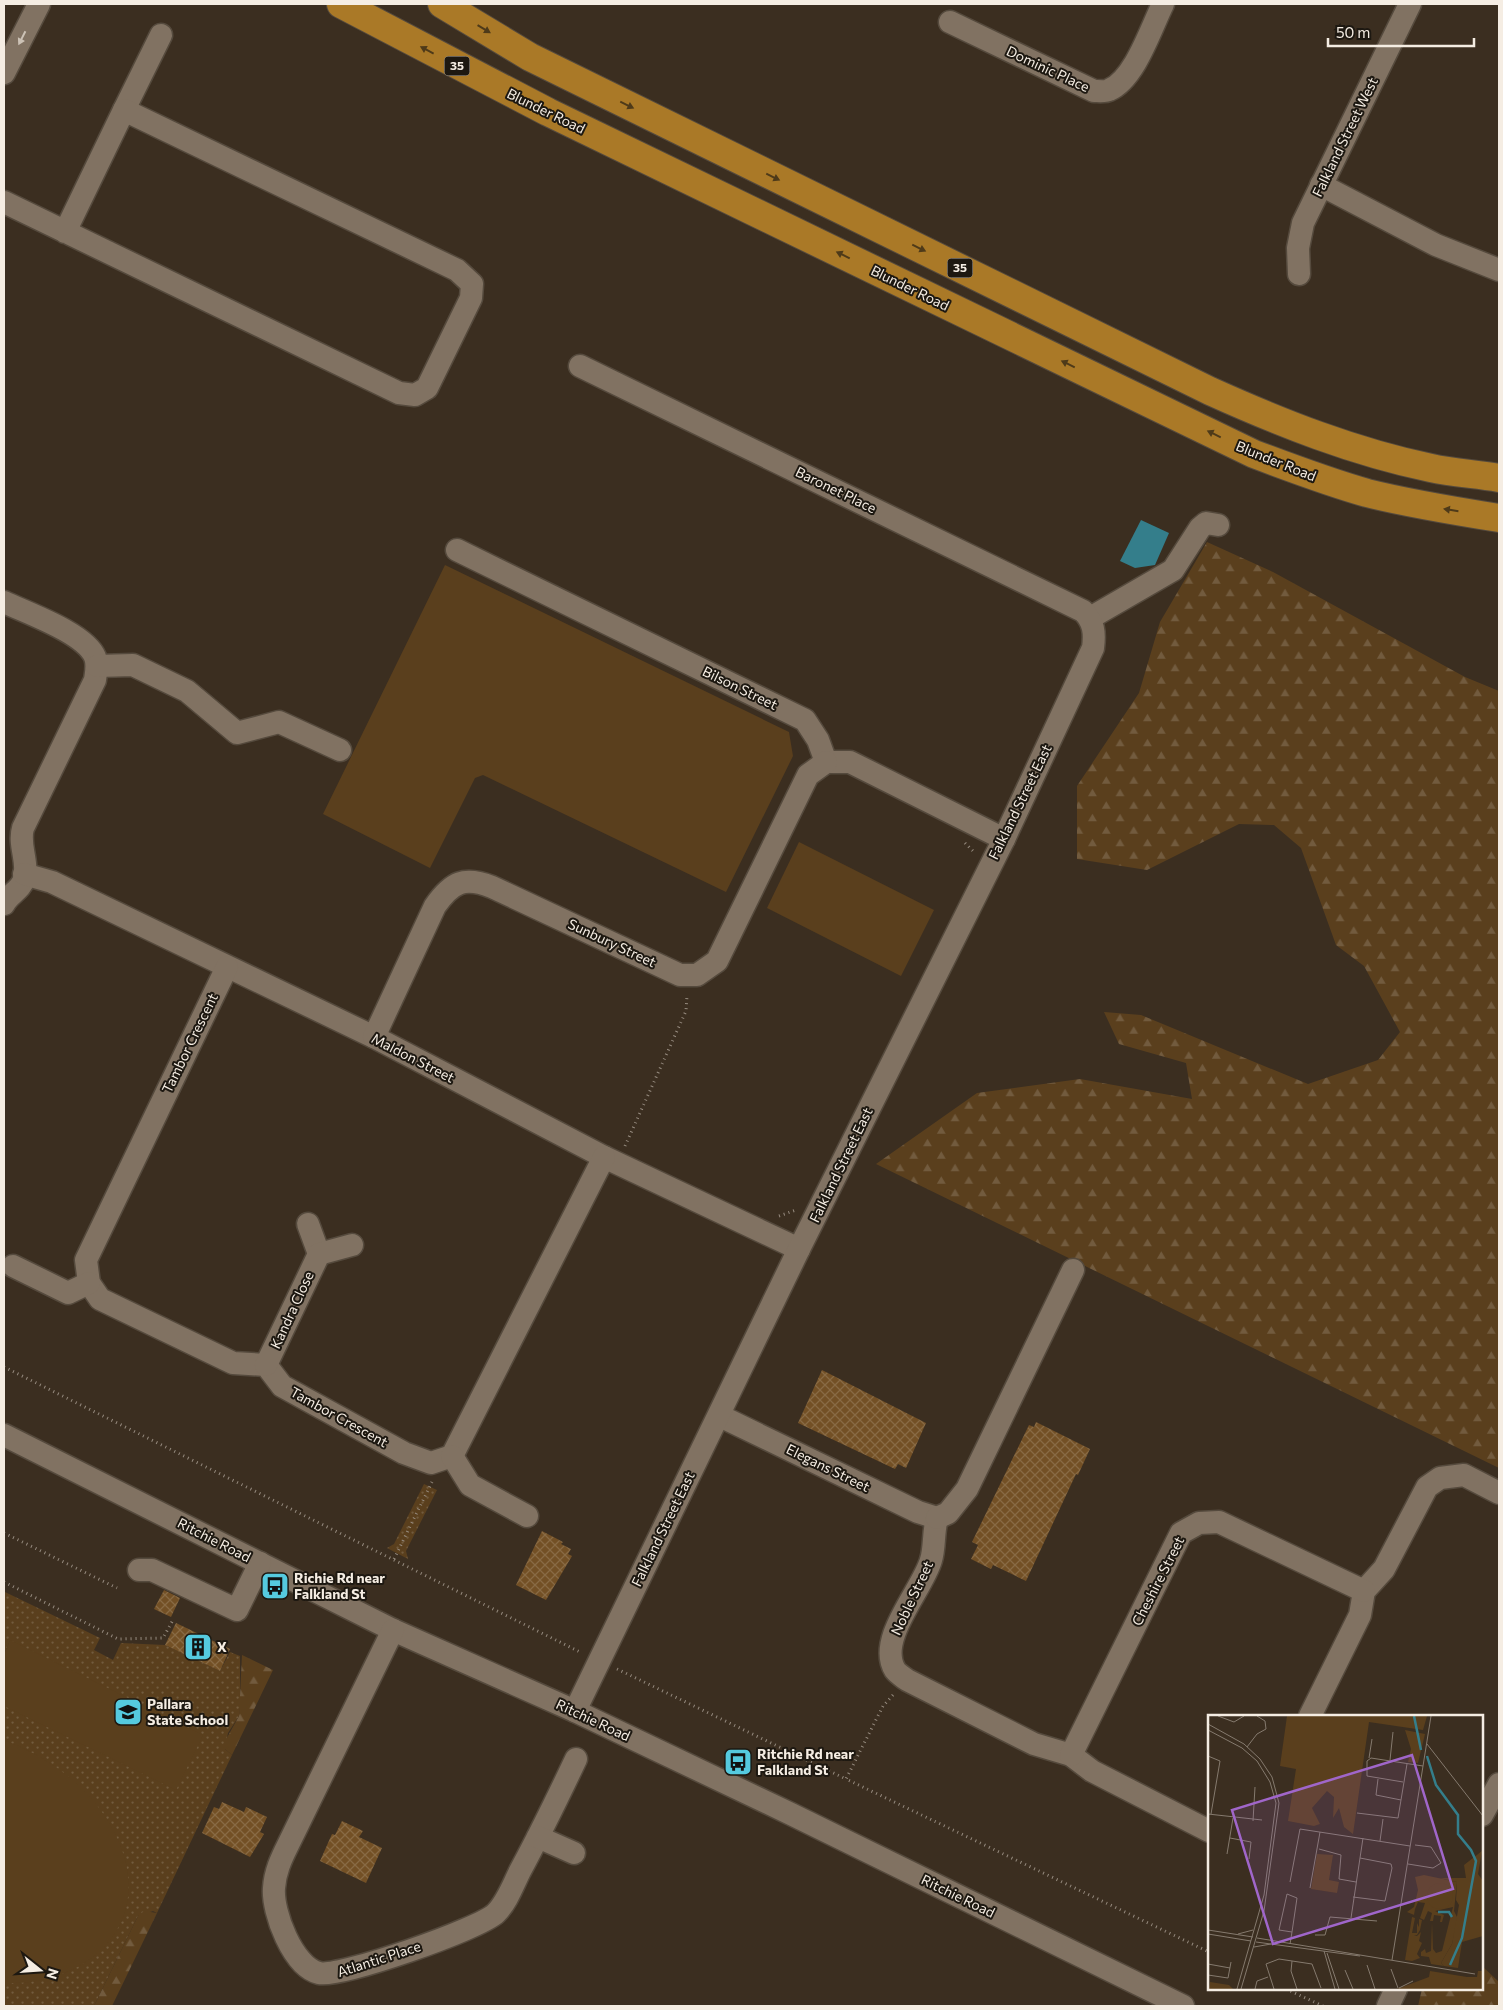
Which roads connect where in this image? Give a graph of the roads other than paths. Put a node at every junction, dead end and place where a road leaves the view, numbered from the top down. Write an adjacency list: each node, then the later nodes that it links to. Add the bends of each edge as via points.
1 (40, 4): 8 (street, one-way to 8)
2 (341, 4): 17 (main road, Blunder Road / 35, one-way to 2, via 1422,506 1366,492 1254,454 548,112)
3 (442, 4): 16 (main road, 35, one-way to 16, via 530,57 1210,391 1283,423 1386,457)
4 (1163, 4): 6 (street, Dominic Place, via 1133,67 1108,91 1094,91)
5 (1410, 4): 10 (street, Falkland Street West)
6 (950, 22)
7 (161, 35): 9 (street)
8 (4, 73)
9 (124, 110): 12 (street); 12 (street, via 457,270 472,284 471,298 427,388 415,395 400,393)
10 (1322, 185): 13 (street, via 1436,245); 14 (street, Falkland Street West, via 1303,223 1298,248)
11 (4, 202): 12 (street)
12 (65, 232)
13 (1499, 270)
14 (1299, 274)
15 (580, 366): 21 (street, Baronet Place, via 1083,611)
16 (1499, 478)
17 (1499, 518)
18 (1218, 525): 21 (street, via 1206,524 1200,528 1173,570)
19 (457, 550): 24 (street, Bilson Street, via 805,720 818,740)
20 (4, 602): 22 (street, via 80,639 94,656)
21 (1090, 618): 25 (street, Falkland Street East, via 1095,633 1093,648)
22 (97, 666): 23 (street, via 134,665 187,691 237,733 279,722); 26 (street, via 95,680 23,828)
23 (340, 750)
24 (826, 762): 25 (street, via 850,762); 29 (street, Sunbury Street, via 808,776 717,961 698,975 680,975 474,880 458,883 445,892 435,906)
25 (1004, 839): 33 (street, Falkland Street East)
26 (24, 874): 27 (street, via 20,887); 28 (street, Maldon Street, via 52,882)
27 (4, 904)
28 (227, 966): 29 (street, Maldon Street); 37 (street, Tambor Crescent, via 86,1260)
29 (374, 1038): 30 (street, Maldon Street)
30 (613, 1154): 33 (street, Maldon Street); 41 (street)
31 (308, 1224): 34 (street)
32 (352, 1245): 34 (street)
33 (799, 1249): 39 (street, Falkland Street East)
34 (319, 1254): 38 (street, Kandra Close)
35 (13, 1266): 37 (street, via 68,1293)
36 (1073, 1270): 44 (street, via 967,1489 948,1513)
37 (89, 1283): 38 (street, via 100,1299 233,1363)
38 (266, 1366): 41 (street, Tambor Crescent, via 282,1386 404,1453 432,1463)
39 (720, 1416): 44 (street, Elegans Street); 49 (street, Falkland Street East)
40 (4, 1435): 45 (street, Ritchie Road)
41 (452, 1456): 43 (street, via 470,1486)
42 (1499, 1493): 47 (street, via 1464,1475 1440,1478 1427,1487 1384,1569)
43 (527, 1516)
44 (937, 1518): 51 (street, Noble Street, via 933,1530 932,1560 891,1646 895,1670 907,1680 1034,1744)
45 (260, 1563): 46 (street, via 237,1610 152,1570); 48 (street, Ritchie Road)
46 (139, 1570)
47 (1364, 1591): 50 (street, via 1360,1615); 51 (street, Cheshire Street, via 1219,1522 1199,1523 1181,1533)
48 (394, 1630): 49 (street, Ritchie Road); 56 (street, Atlantic Place, via 276,1875 275,1904 296,1957 310,1970 328,1974 469,1929 495,1914)
49 (575, 1711): 59 (street, Ritchie Road)
50 (1310, 1715)
51 (1071, 1755): 55 (street, Noble Street, via 1092,1771)
52 (576, 1759): 56 (street, Atlantic Place)
53 (1499, 1784): 54 (street)
54 (1483, 1813)
55 (1208, 1830)
56 (538, 1837): 57 (street)
57 (574, 1853)
58 (1396, 1990): 60 (street)
59 (1183, 2006)
60 (1388, 2006)

